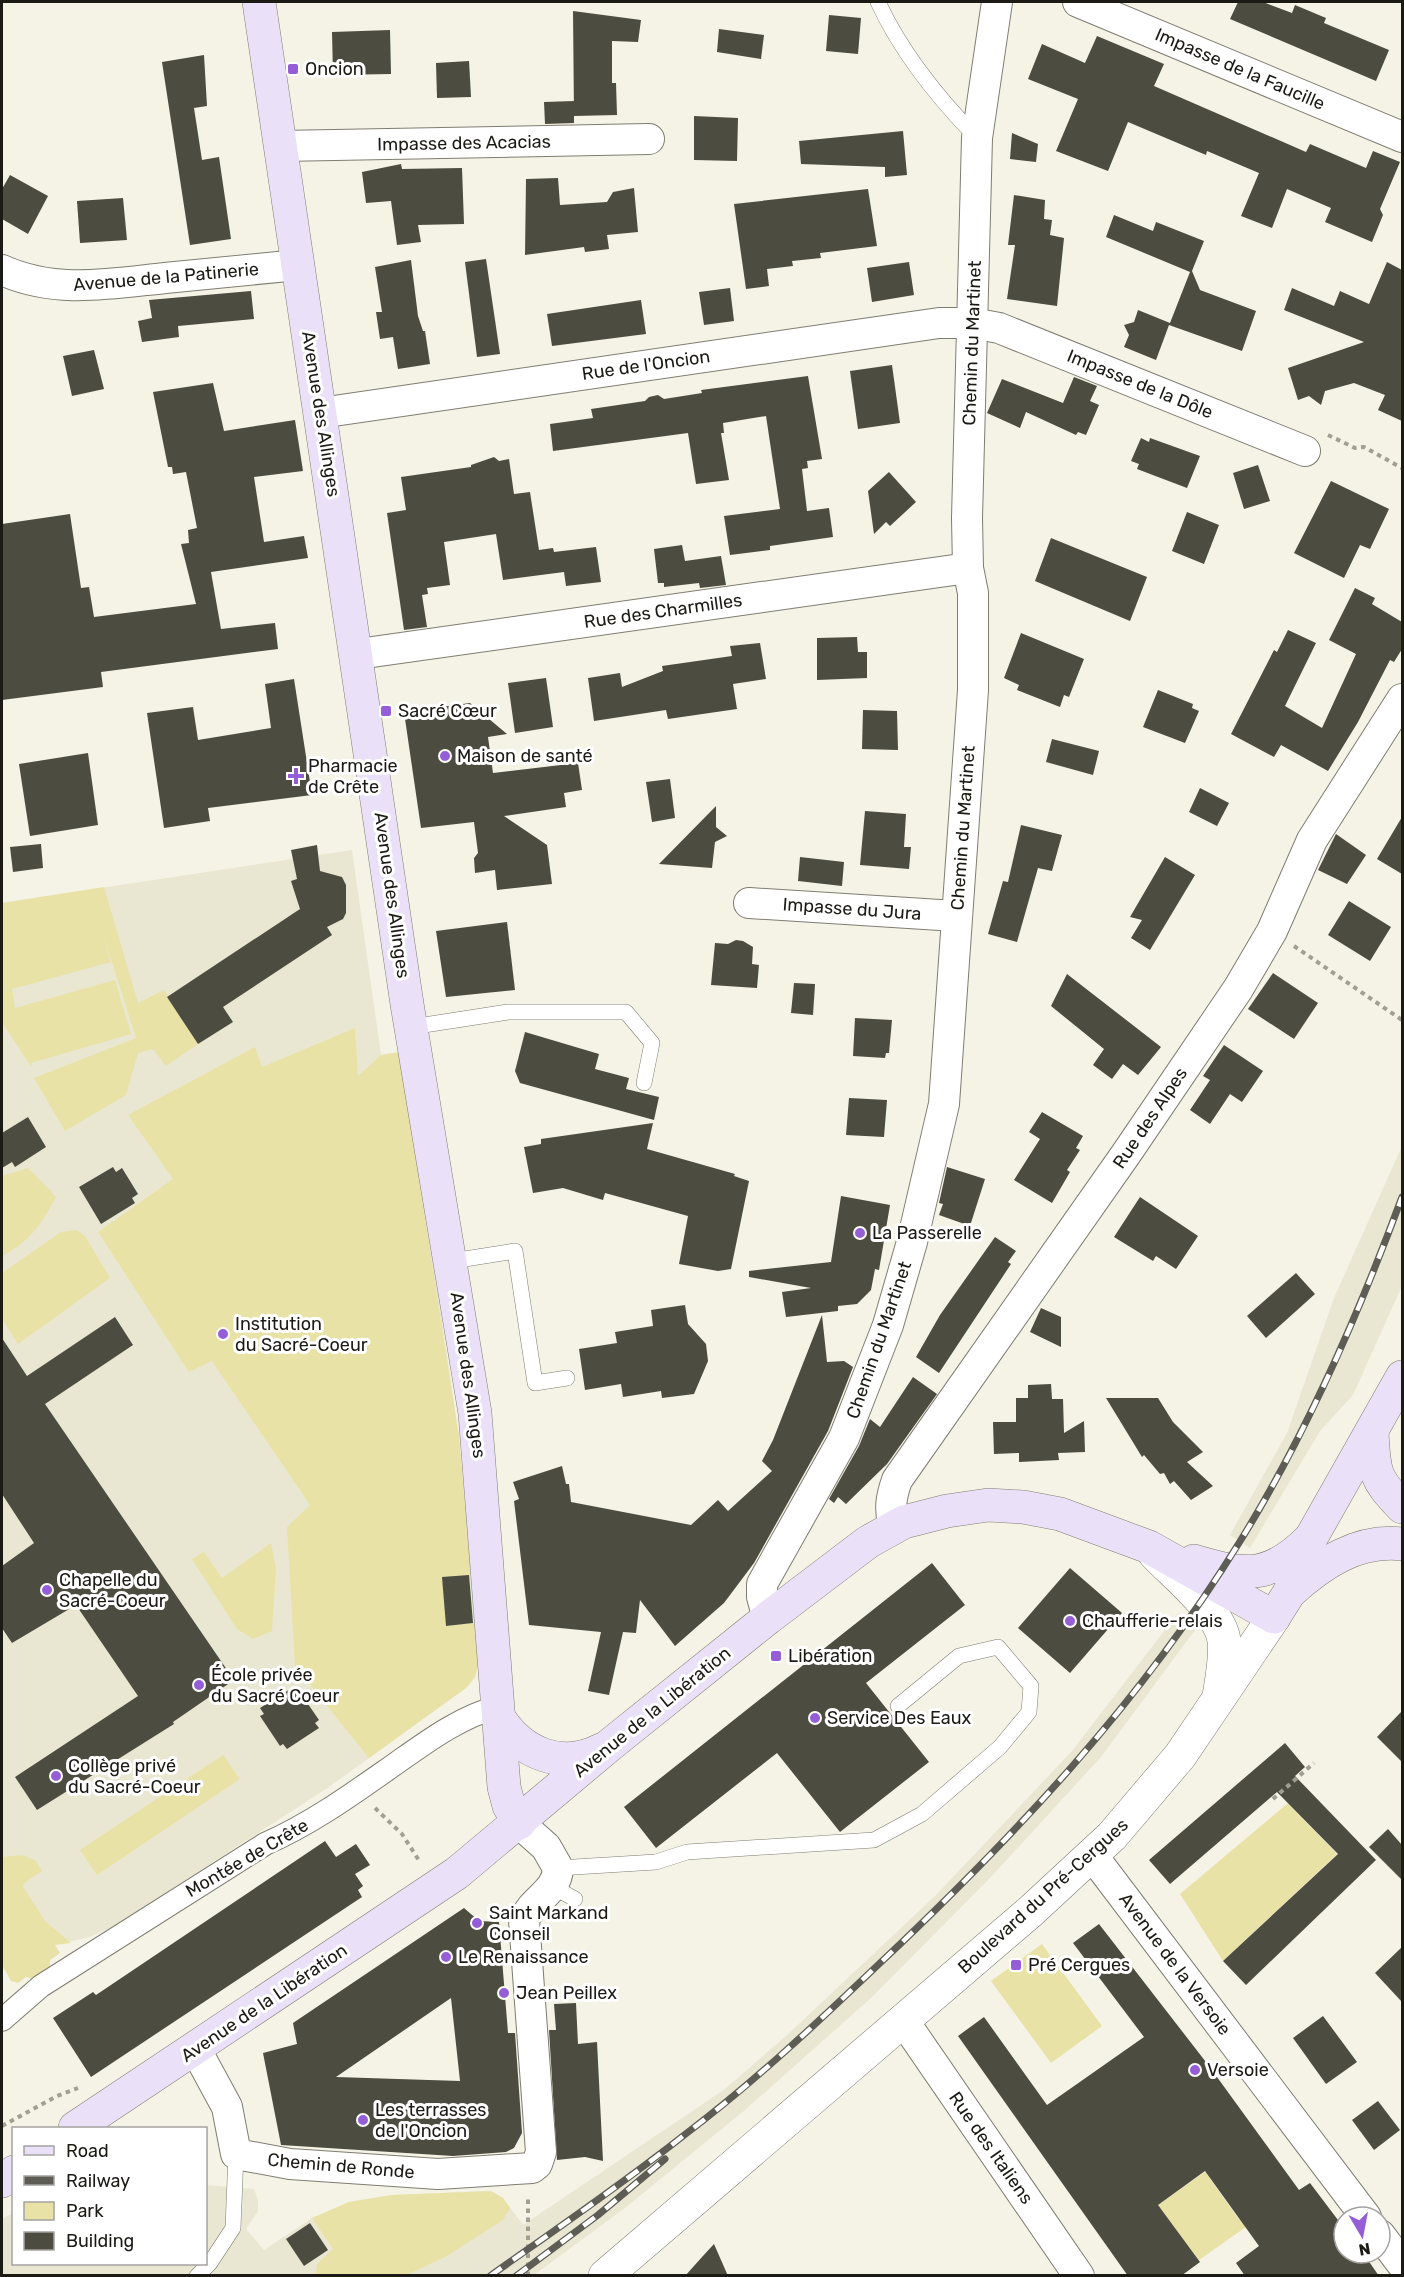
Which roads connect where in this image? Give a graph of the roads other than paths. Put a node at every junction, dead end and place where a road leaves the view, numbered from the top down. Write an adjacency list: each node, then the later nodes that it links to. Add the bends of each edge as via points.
1 (259, 2): 8 (main road, Avenue des Allinges)
2 (878, 2): 6 (lane, via 949,110)
3 (997, 2): 6 (street, Chemin du Martinet)
4 (1078, 2): 5 (street, Impasse de la Faucille)
5 (1402, 137)
6 (977, 138): 11 (street, Chemin du Martinet)
7 (649, 139): 8 (street, Impasse des Acacias)
8 (280, 146): 9 (main road, Avenue des Allinges)
9 (298, 265): 10 (street, Avenue de la Patinerie, via 76,286 39,283); 12 (main road, Avenue des Allinges)
10 (2, 270)
11 (972, 323): 12 (street, Rue de l'Oncion, via 939,323); 13 (street, Impasse de la Dôle, via 999,328); 14 (street, Chemin du Martinet)
12 (320, 413): 15 (main road, Avenue des Allinges)
13 (1313, 441)
14 (968, 568): 15 (street, Rue des Charmilles); 18 (street, Chemin du Martinet, via 973,593 972,690)
15 (358, 654): 19 (main road, Avenue des Allinges)
16 (1402, 699): 26 (street, Rue des Alpes, via 1312,840 1281,937 1238,989 897,1480 890,1506)
17 (749, 903): 18 (street, Impasse du Jura)
18 (956, 916): 31 (street, Chemin du Martinet, via 944,1104 912,1242 888,1325 844,1438 762,1584)
19 (411, 1027): 20 (lane, via 508,1012 626,1012 652,1043); 21 (main road, Avenue des Allinges)
20 (644, 1083)
21 (452, 1260): 23 (lane, via 515,1251 535,1383); 34 (main road, Avenue des Allinges, via 478,1434)
22 (1402, 1377): 24 (main road, Boulevard du Pré-Cergues)
23 (567, 1378)
24 (1372, 1432): 25 (main road, via 1378,1479); 27 (main road, Boulevard du Pré-Cergues)
25 (1402, 1507)
26 (894, 1527): 29 (main road, Avenue de la Libération, via 947,1511 1006,1505 1060,1514); 31 (main road, Avenue de la Libération)
27 (1311, 1538): 29 (main road, via 1283,1562 1242,1572); 30 (main road, Boulevard du Pré-Cergues)
28 (1402, 1544): 30 (main road, via 1378,1543 1350,1551 1318,1569)
29 (1149, 1547): 30 (main road, Avenue de la Libération); 32 (street, via 1220,1627 1224,1665)
30 (1282, 1605): 32 (street, Boulevard du Pré-Cergues)
31 (768, 1618): 35 (main road, Avenue de la Libération)
32 (1218, 1703): 37 (street, Boulevard du Pré-Cergues, via 1165,1775)
33 (898, 1706): 38 (lane, via 959,1656 998,1647 1031,1686 1029,1713 1000,1747 922,1814 874,1840 687,1852)
34 (499, 1712): 35 (main road, via 510,1734 524,1746 549,1757 577,1758); 36 (main road, Avenue des Allinges, via 506,1797); 39 (street, Montée de Crête, via 477,1712 417,1749 302,1828 265,1844 41,1986)
35 (610, 1744): 36 (main road, Avenue de la Libération)
36 (519, 1823): 38 (street, Avenue des Allinges, via 546,1847); 41 (main road, Avenue de la Libération, via 435,1888)
37 (1092, 1855): 40 (street, Boulevard du Pré-Cergues); 44 (street, Avenue de la Versoie)
38 (562, 1885): 43 (street, Chemin de Ronde, via 536,1901 524,1920 541,2152 537,2164 526,2170 449,2174 290,2164)
39 (2, 2020)
40 (903, 2020): 45 (street, Boulevard du Pré-Cergues); 51 (street, Rue des Italiens)
41 (195, 2048): 42 (main road, Avenue de la Libération); 43 (street, via 227,2107)
42 (76, 2127)
43 (236, 2154): 48 (lane, via 233,2228)
44 (1357, 2205)
45 (664, 2226): 49 (street, Boulevard du Pré-Cergues); 50 (street, Boulevard du Pré-Cergues)
46 (1392, 2251): 47 (street)
47 (1402, 2264)
48 (197, 2276)
49 (605, 2276)
50 (636, 2276)
51 (1079, 2276)

